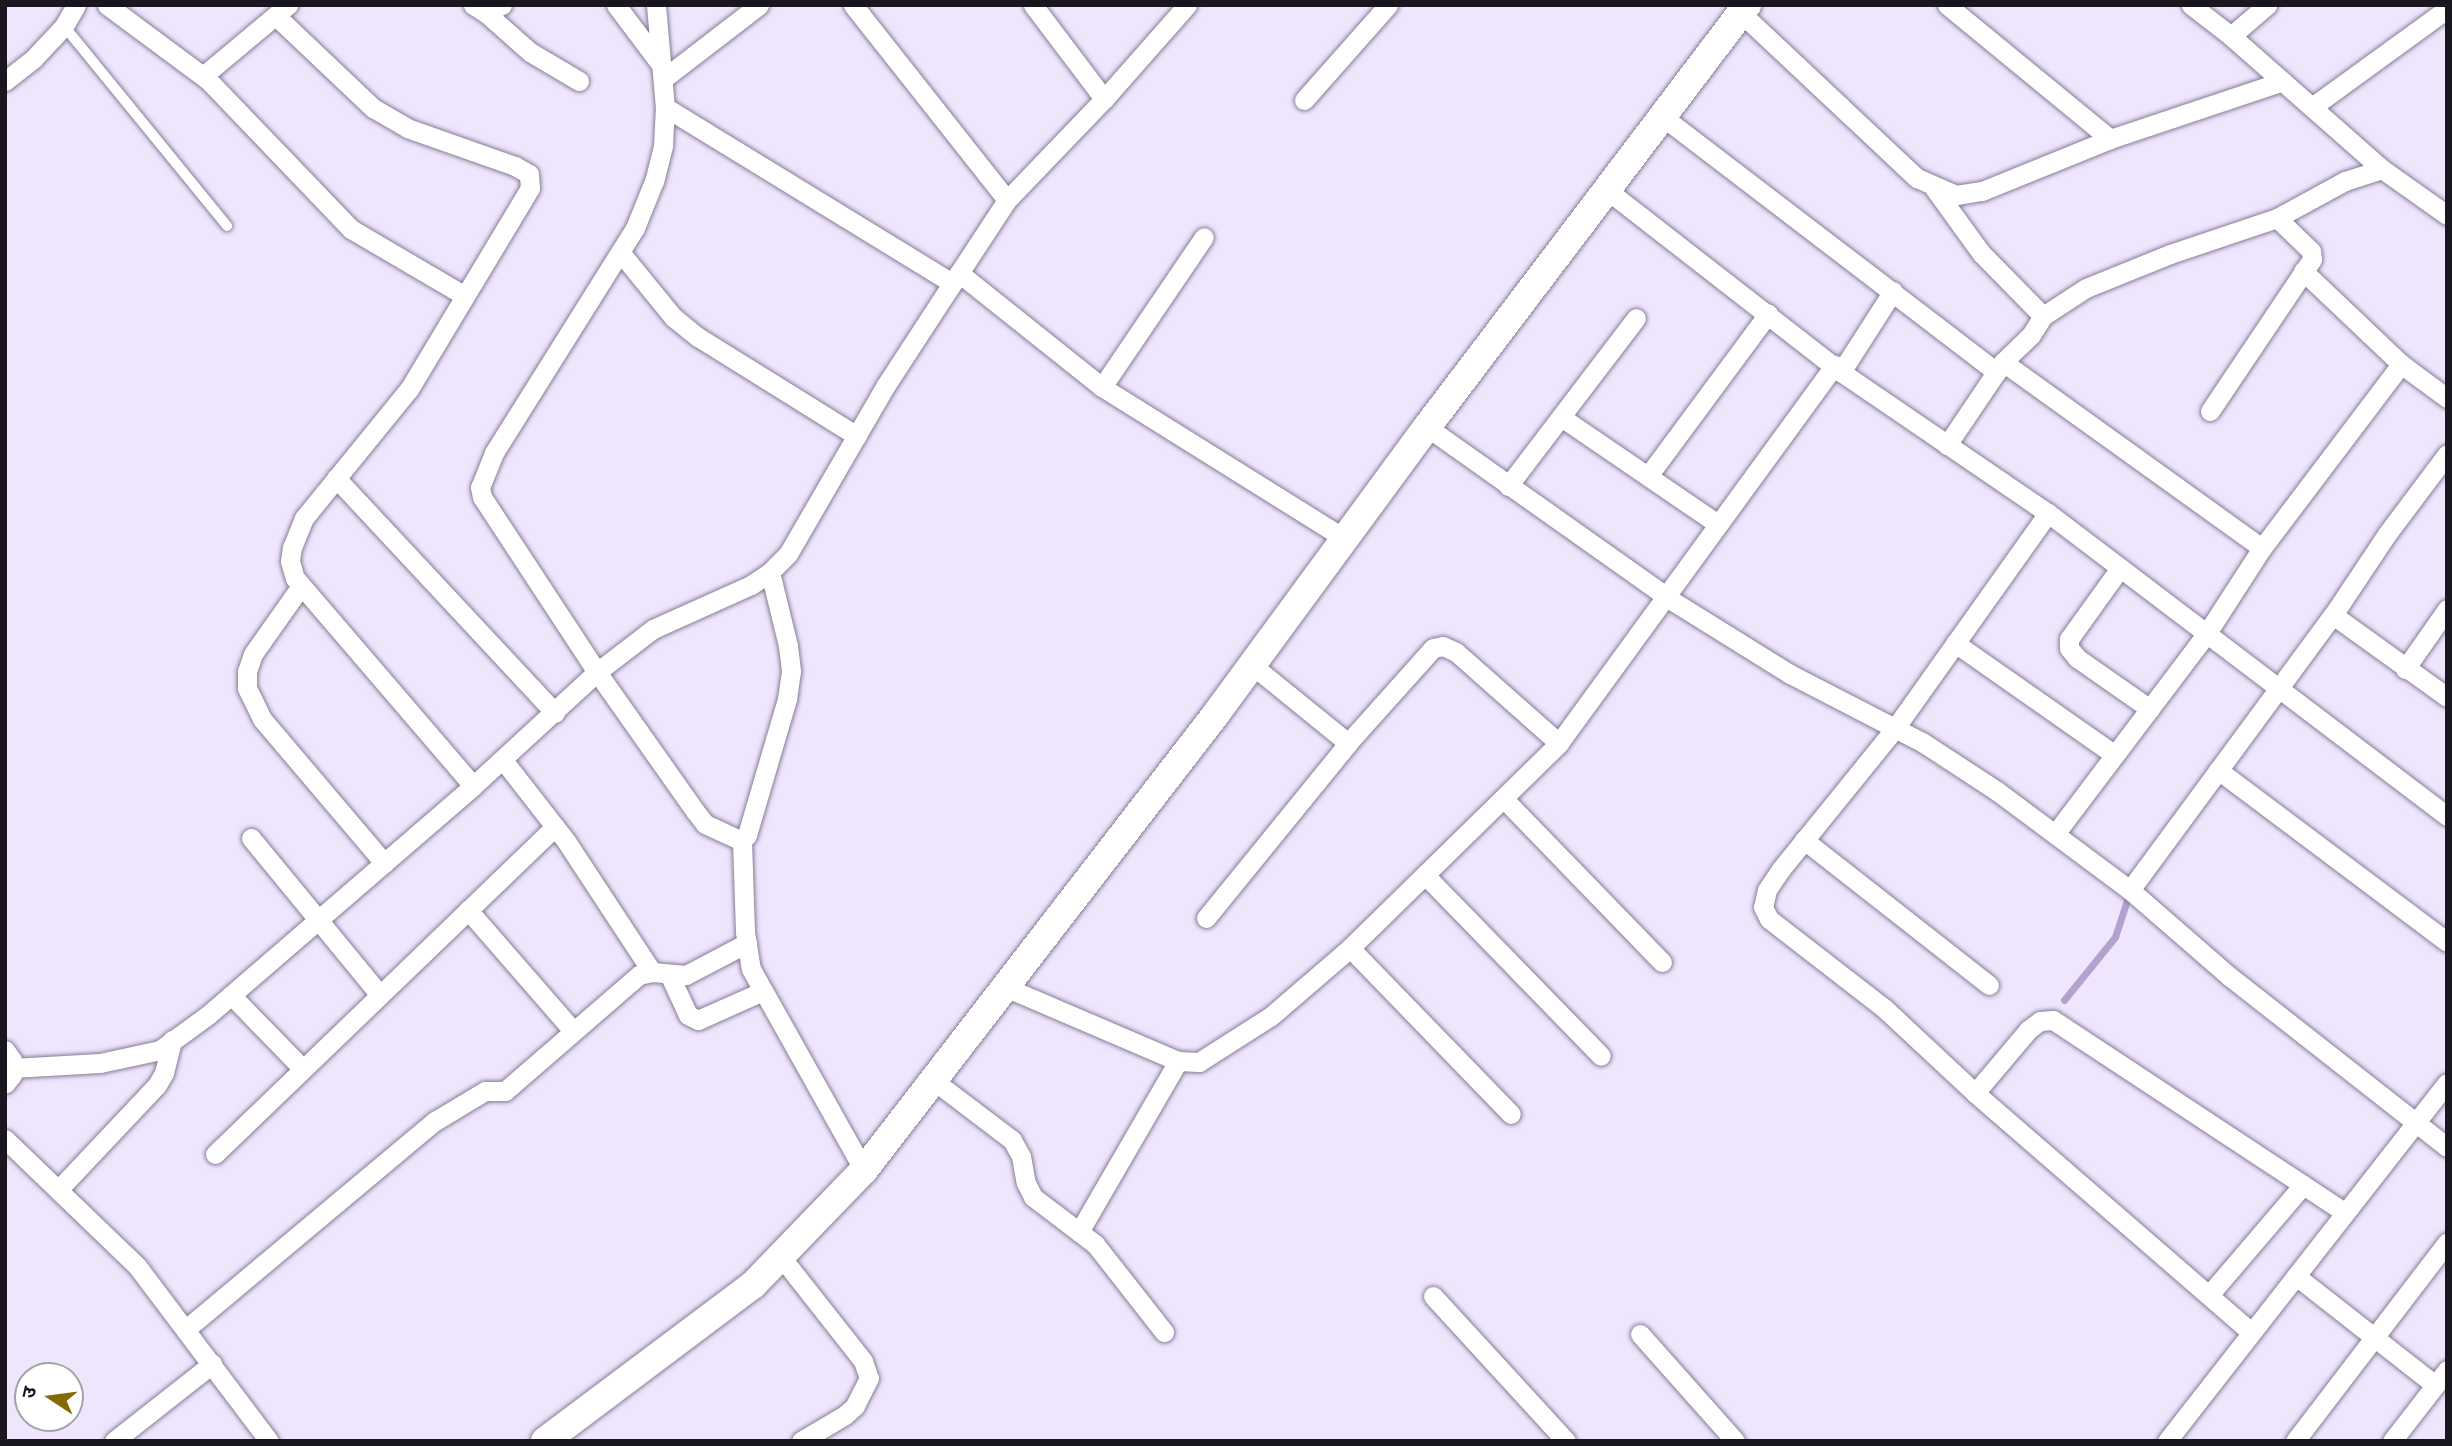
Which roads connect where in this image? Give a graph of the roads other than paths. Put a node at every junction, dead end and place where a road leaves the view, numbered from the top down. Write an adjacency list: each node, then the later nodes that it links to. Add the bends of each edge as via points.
1 (76, 5): 17 (street)
2 (107, 5): 20 (street)
3 (616, 5): 19 (street)
4 (656, 5): 19 (street)
5 (759, 5): 19 (street)
6 (853, 5): 33 (street)
7 (1033, 5): 24 (street)
8 (1187, 5): 24 (street)
9 (1388, 5): 25 (street)
10 (1947, 5): 29 (street)
11 (2191, 5): 18 (street)
12 (2267, 5): 18 (street)
13 (487, 8): 22 (street, via 530,52)
14 (1744, 9): 28 (street); 31 (street, via 1917,178)
15 (282, 10): 20 (street); 42 (street, via 373,108 407,128 529,174 530,188)
16 (2445, 13): 27 (street)
17 (64, 26): 21 (street); 36 (lane)
18 (2231, 36): 23 (street)
19 (662, 72): 26 (street)
20 (203, 76): 42 (street, via 351,229)
21 (5, 81)
22 (579, 81)
23 (2283, 81): 27 (street); 29 (street)
24 (1104, 99): 33 (street)
25 (1304, 100)
26 (665, 107): 38 (street, via 663,146 654,181); 40 (street)
27 (2312, 107): 30 (street)
28 (1663, 117): 32 (street); 41 (street)
29 (2110, 139): 31 (street, via 1982,191 1956,195)
30 (2382, 169): 34 (street); 35 (street, via 2346,181)
31 (1934, 188): 44 (street, via 1981,253)
32 (1607, 190): 43 (street); 53 (street)
33 (1007, 200): 40 (street)
34 (2447, 215)
35 (2277, 218): 39 (street, via 2311,251 2312,259); 44 (street, via 2098,283)
36 (227, 226)
37 (1204, 237): 49 (street)
38 (620, 252): 54 (street, via 673,317 698,337); 74 (street, via 495,453 480,487 482,497)
39 (2303, 271): 46 (street); 51 (street)
40 (956, 278): 49 (street); 54 (street)
41 (1893, 291): 47 (street); 48 (street)
42 (465, 296): 58 (street, via 409,389)
43 (1768, 314): 48 (street); 57 (street)
44 (2043, 316): 47 (street)
45 (1636, 318): 52 (street)
46 (2401, 364): 50 (street); 63 (street)
47 (2000, 367): 55 (street); 63 (street)
48 (1838, 368): 55 (street); 61 (street)
49 (1102, 387): 62 (street)
50 (2447, 398)
51 (2210, 411)
52 (1561, 417): 57 (street); 59 (street)
53 (1427, 427): 59 (street); 62 (street)
54 (856, 436): 65 (street, via 788,554)
55 (1948, 445): 60 (street)
56 (2447, 454): 69 (street)
57 (1648, 476): 61 (street)
58 (336, 478): 66 (street, via 304,518 292,547 290,561); 78 (street)
59 (1508, 486): 67 (street)
60 (2048, 513): 64 (street); 71 (street)
61 (1718, 524): 67 (street)
62 (1344, 538): 72 (street)
63 (2262, 548): 70 (street)
64 (2120, 568): 70 (street); 77 (street, via 2069,639 2069,648)
65 (770, 572): 74 (street, via 653,629); 92 (street, via 791,671)
66 (301, 586): 85 (street); 93 (street, via 253,654 247,688 262,719)
67 (1664, 595): 79 (street, via 1790,674); 81 (street)
68 (2447, 609): 73 (street)
69 (2333, 615): 73 (street); 75 (street)
70 (2207, 633): 75 (street); 77 (street)
71 (1955, 643): 79 (street); 82 (street)
72 (1252, 665): 80 (street); 105 (street)
73 (2405, 669): 76 (street)
74 (597, 672): 78 (street); 92 (street, via 705,824)
75 (2279, 686): 84 (street); 87 (street)
76 (2447, 697)
77 (2150, 709): 82 (street)
78 (555, 713): 83 (street)
79 (1896, 727): 89 (street); 91 (street)
80 (1348, 743): 81 (street, via 1421,658 1443,646 1456,652); 97 (street)
81 (1559, 743): 86 (street)
82 (2115, 755): 89 (street)
83 (503, 760): 85 (street); 88 (street)
84 (2218, 770): 95 (street); 99 (street)
85 (473, 786): 93 (street)
86 (1504, 799): 94 (street); 102 (street)
87 (2447, 816)
88 (555, 827): 96 (street); 103 (street)
89 (2055, 834): 95 (street)
90 (251, 838): 98 (street)
91 (1804, 840): 104 (street); 117 (street, via 1767,890 1763,907 1769,919 1885,1009)
92 (742, 841): 100 (street)
93 (384, 863): 98 (street)
94 (1425, 875): 101 (street); 111 (street)
95 (2130, 890): 119 (street, via 2229,976)
96 (468, 911): 108 (street); 109 (street)
97 (1206, 918)
98 (319, 919): 107 (street); 108 (street)
99 (2447, 942)
100 (747, 943): 103 (street, via 686,975); 106 (street)
101 (1350, 948): 112 (street, via 1271,1016 1220,1051 1199,1062); 118 (street)
102 (1662, 961)
103 (660, 973): 106 (street, via 688,1015 698,1020); 109 (street, via 639,975)
104 (1989, 985)
105 (1006, 987): 112 (street); 115 (street)
106 (761, 992): 123 (street)
107 (231, 995): 110 (street); 114 (street)
108 (380, 995): 114 (street)
109 (573, 1031): 133 (street, via 505,1091 485,1091 435,1121)
110 (172, 1041): 113 (street, via 160,1050 129,1059); 125 (street, via 157,1085)
111 (1601, 1056)
112 (1178, 1061): 127 (street)
113 (8, 1067)
114 (303, 1069): 122 (street)
115 (933, 1080): 123 (street); 127 (street, via 1012,1140 1034,1197)
116 (2447, 1083): 119 (street)
117 (1975, 1093): 124 (street, via 2028,1030 2040,1021 2053,1020); 131 (street)
118 (1511, 1114)
119 (2417, 1123): 121 (street); 126 (street)
120 (5, 1139): 125 (street)
121 (2447, 1147)
122 (215, 1154)
123 (864, 1170): 129 (street)
124 (2303, 1185): 126 (street); 131 (street)
125 (58, 1190): 133 (street, via 137,1266)
126 (2344, 1212): 130 (street)
127 (1079, 1232): 134 (street, via 1105,1256)
128 (2447, 1242): 137 (street)
129 (782, 1258): 142 (street, via 753,1285); 143 (street, via 863,1361 869,1378 855,1406)
130 (2296, 1276): 135 (street); 137 (street)
131 (2209, 1295): 135 (street)
132 (1433, 1296): 144 (street)
133 (186, 1329): 138 (street)
134 (1164, 1332)
135 (2252, 1332): 146 (street)
136 (1640, 1334): 145 (street)
137 (2375, 1336): 139 (street); 147 (street)
138 (212, 1364): 140 (street); 141 (street)
139 (2444, 1373): 148 (street)
140 (114, 1441)
141 (269, 1441)
142 (545, 1441)
143 (801, 1441)
144 (1566, 1441)
145 (1735, 1441)
146 (2167, 1441)
147 (2295, 1441)
148 (2392, 1441)

